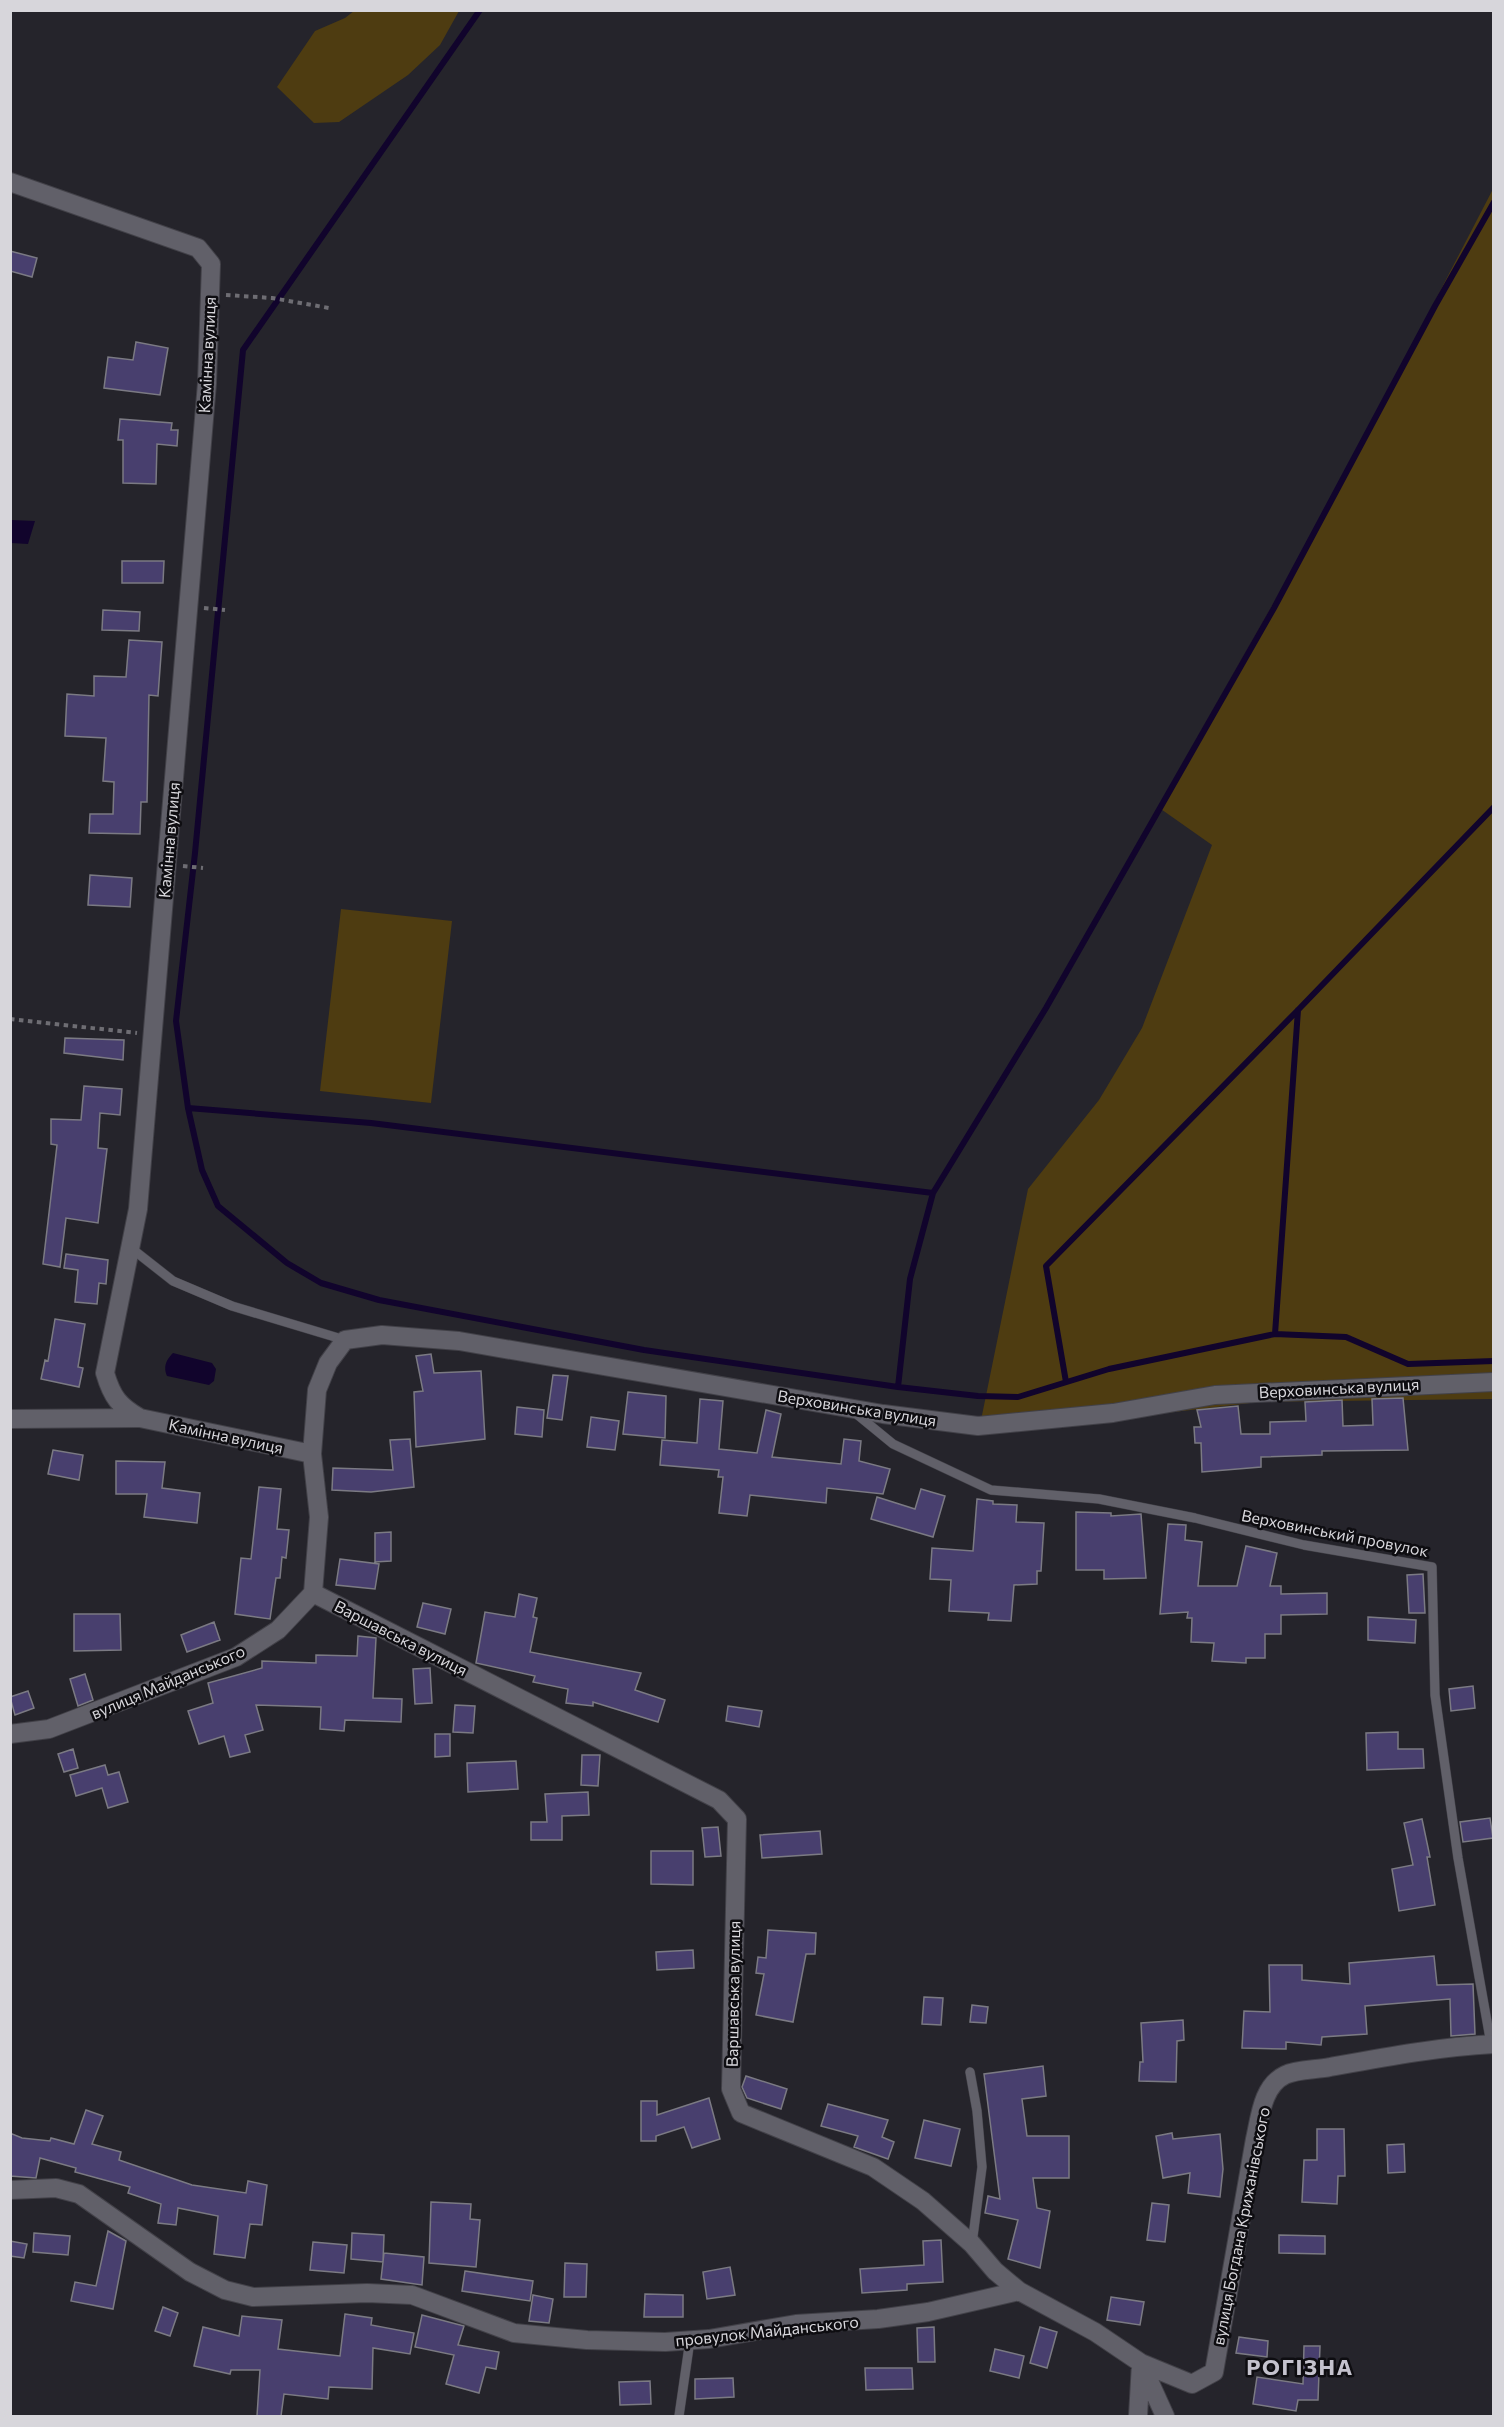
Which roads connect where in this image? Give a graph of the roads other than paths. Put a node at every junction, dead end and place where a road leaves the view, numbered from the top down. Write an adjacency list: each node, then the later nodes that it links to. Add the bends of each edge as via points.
1 (10, 182): 2 (street, Камінна вулиця, via 198,248 211,264 207,383 138,1209)
2 (131, 1248): 3 (lane, via 173,1281 232,1306); 6 (street, Камінна вулиця, via 105,1373 112,1396 122,1408)
3 (345, 1341): 5 (street, Верховинська вулиця, via 382,1335 459,1341); 8 (street, via 328,1363 317,1390)
4 (1494, 1382): 5 (street, Верховинська вулиця, via 1215,1395 1113,1413 978,1426)
5 (849, 1408): 11 (lane, Верховинський провулок, via 893,1444 991,1490 1099,1499 1304,1545 1432,1567 1436,1695 1458,1858)
6 (140, 1418): 7 (street, Камінна вулиця); 8 (street, Камінна вулиця)
7 (10, 1419)
8 (312, 1454): 9 (street, via 319,1517)
9 (313, 1593): 10 (street, вулиця Майданського, via 278,1630 236,1657 49,1730); 14 (street, Варшавська вулиця, via 719,1800 737,1819 731,2089 741,2113 873,2167 923,2201)
10 (10, 1734)
11 (1492, 2044): 17 (street, вулиця Богдана Крижанівського, via 1435,2048 1285,2075 1270,2089 1262,2106 1214,2372 1192,2384)
12 (970, 2072): 14 (lane, via 982,2167)
13 (10, 2190): 16 (street, провулок Майданського, via 56,2188 79,2194 190,2272 225,2290 253,2297 412,2295 514,2332 587,2340)
14 (972, 2244): 15 (street, Варшавська вулиця)
15 (1019, 2291): 16 (street, провулок Майданського, via 928,2312 796,2324); 17 (street, Варшавська вулиця, via 1095,2332)
16 (690, 2340): 18 (lane)
17 (1141, 2363): 19 (street); 20 (street)
18 (679, 2416)
19 (1138, 2416)
20 (1165, 2416)

